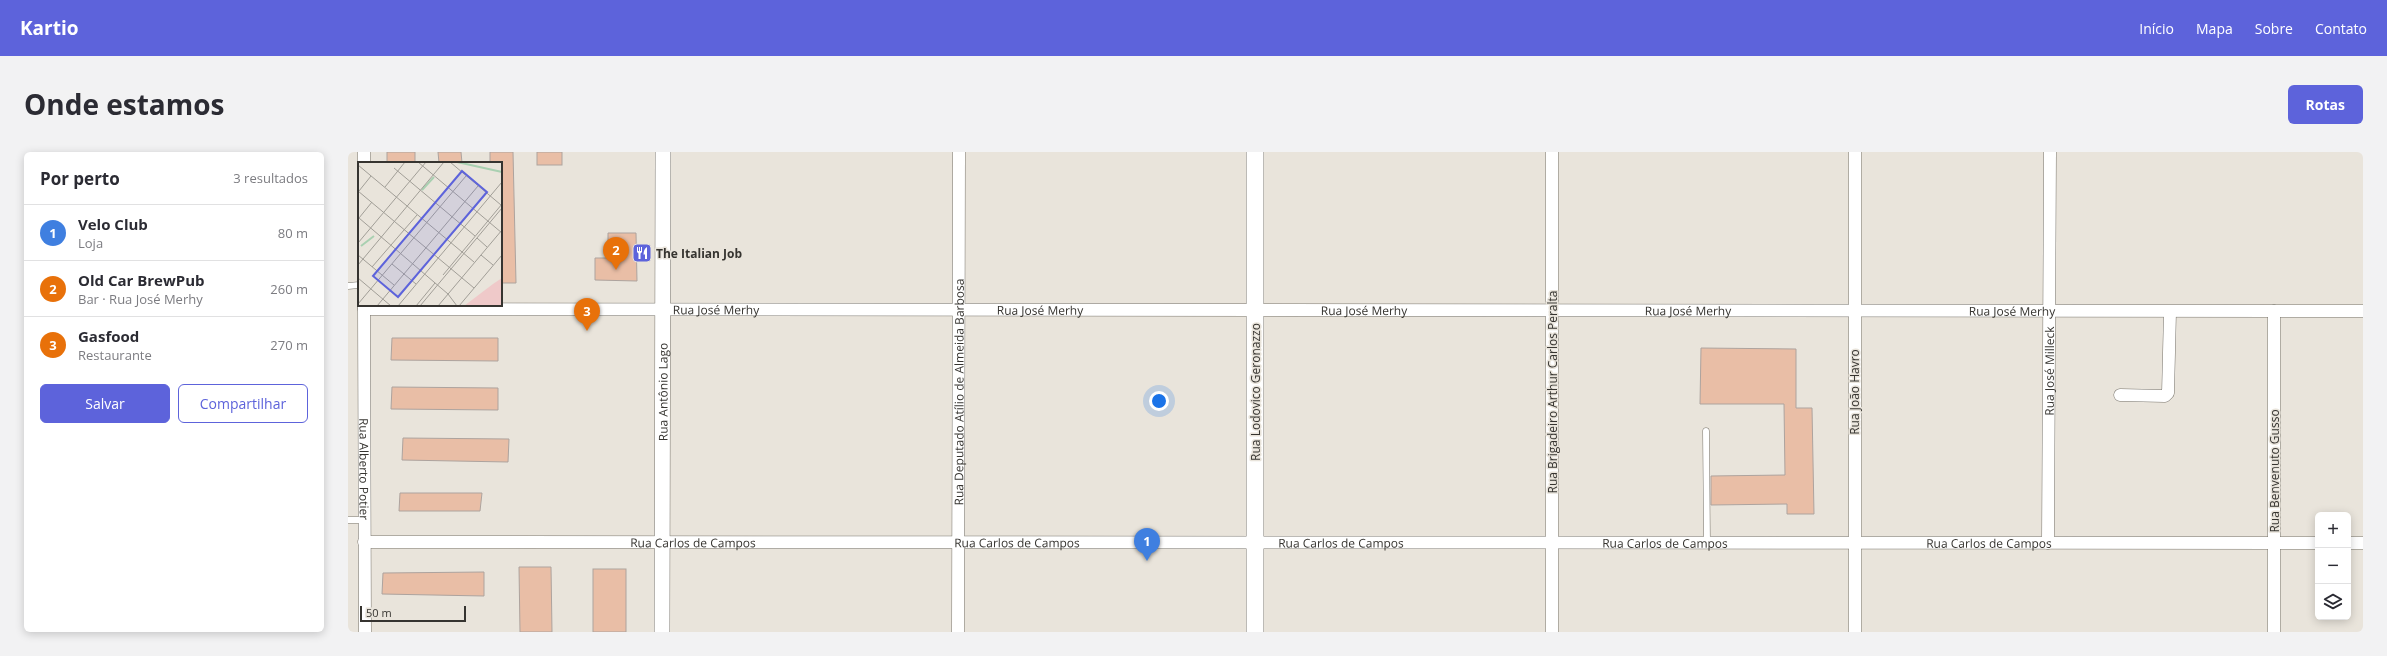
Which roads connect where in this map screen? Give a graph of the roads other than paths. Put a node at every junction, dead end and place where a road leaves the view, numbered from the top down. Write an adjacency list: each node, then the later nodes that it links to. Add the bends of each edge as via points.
1 (663, 152): 8 (street, Rua Antônio Lago)
2 (959, 152): 9 (street, Rua Deputado Atílio de Almeida Barbosa)
3 (1255, 152): 10 (main road, Rua Lodovico Geronazzo)
4 (1552, 152): 11 (street, Rua Brigadeiro Arthur Carlos Peralta)
5 (1855, 152): 12 (street, Rua João Havro)
6 (2050, 152): 13 (street, Rua José Milleck)
7 (364, 307): 8 (street, Rua José Merhy); 20 (street, Rua Alberto Potier)
8 (663, 310): 9 (street, Rua José Merhy); 22 (street, Rua Antônio Lago)
9 (958, 310): 10 (street, Rua José Merhy); 23 (street, Rua Deputado Atílio de Almeida Barbosa)
10 (1255, 310): 11 (street, Rua José Merhy); 24 (main road, Rua Lodovico Geronazzo)
11 (1552, 310): 12 (street, Rua José Merhy); 25 (street, Rua Brigadeiro Arthur Carlos Peralta)
12 (1854, 311): 13 (street, Rua José Merhy); 27 (street, Rua João Havro)
13 (2049, 311): 16 (street, Rua José Merhy); 28 (street, Rua José Milleck)
14 (2274, 311): 15 (street, Rua José Merhy); 16 (street, Rua José Merhy); 29 (street, Rua Benvenuto Gusso)
15 (2363, 311)
16 (2170, 312): 17 (street, via 2168,392 2165,396)
17 (2120, 395)
18 (1706, 431): 26 (lane)
19 (348, 520): 20 (lane)
20 (364, 520): 21 (street, Rua Alberto Potier)
21 (364, 542): 22 (street, Rua Carlos de Campos); 33 (street, Rua Alberto Potier)
22 (662, 542): 23 (street, Rua Carlos de Campos); 34 (street, Rua Antônio Lago)
23 (958, 542): 24 (street, Rua Carlos de Campos); 35 (street, Rua Deputado Atílio de Almeida Barbosa)
24 (1255, 542): 25 (street, Rua Carlos de Campos); 36 (main road, Rua Lodovico Geronazzo)
25 (1552, 543): 26 (street, Rua Carlos de Campos); 37 (street, Rua Brigadeiro Arthur Carlos Peralta)
26 (1707, 543): 27 (street, Rua Carlos de Campos)
27 (1855, 543): 28 (street, Rua Carlos de Campos); 38 (street, Rua João Havro)
28 (2048, 543): 29 (street, Rua Carlos de Campos)
29 (2274, 543): 30 (street, Rua Carlos de Campos); 39 (street, Rua Benvenuto Gusso)
30 (2315, 543)
31 (2351, 543): 32 (street)
32 (2363, 543)
33 (364, 632)
34 (662, 632)
35 (958, 632)
36 (1255, 632)
37 (1552, 632)
38 (1855, 632)
39 (2274, 632)

